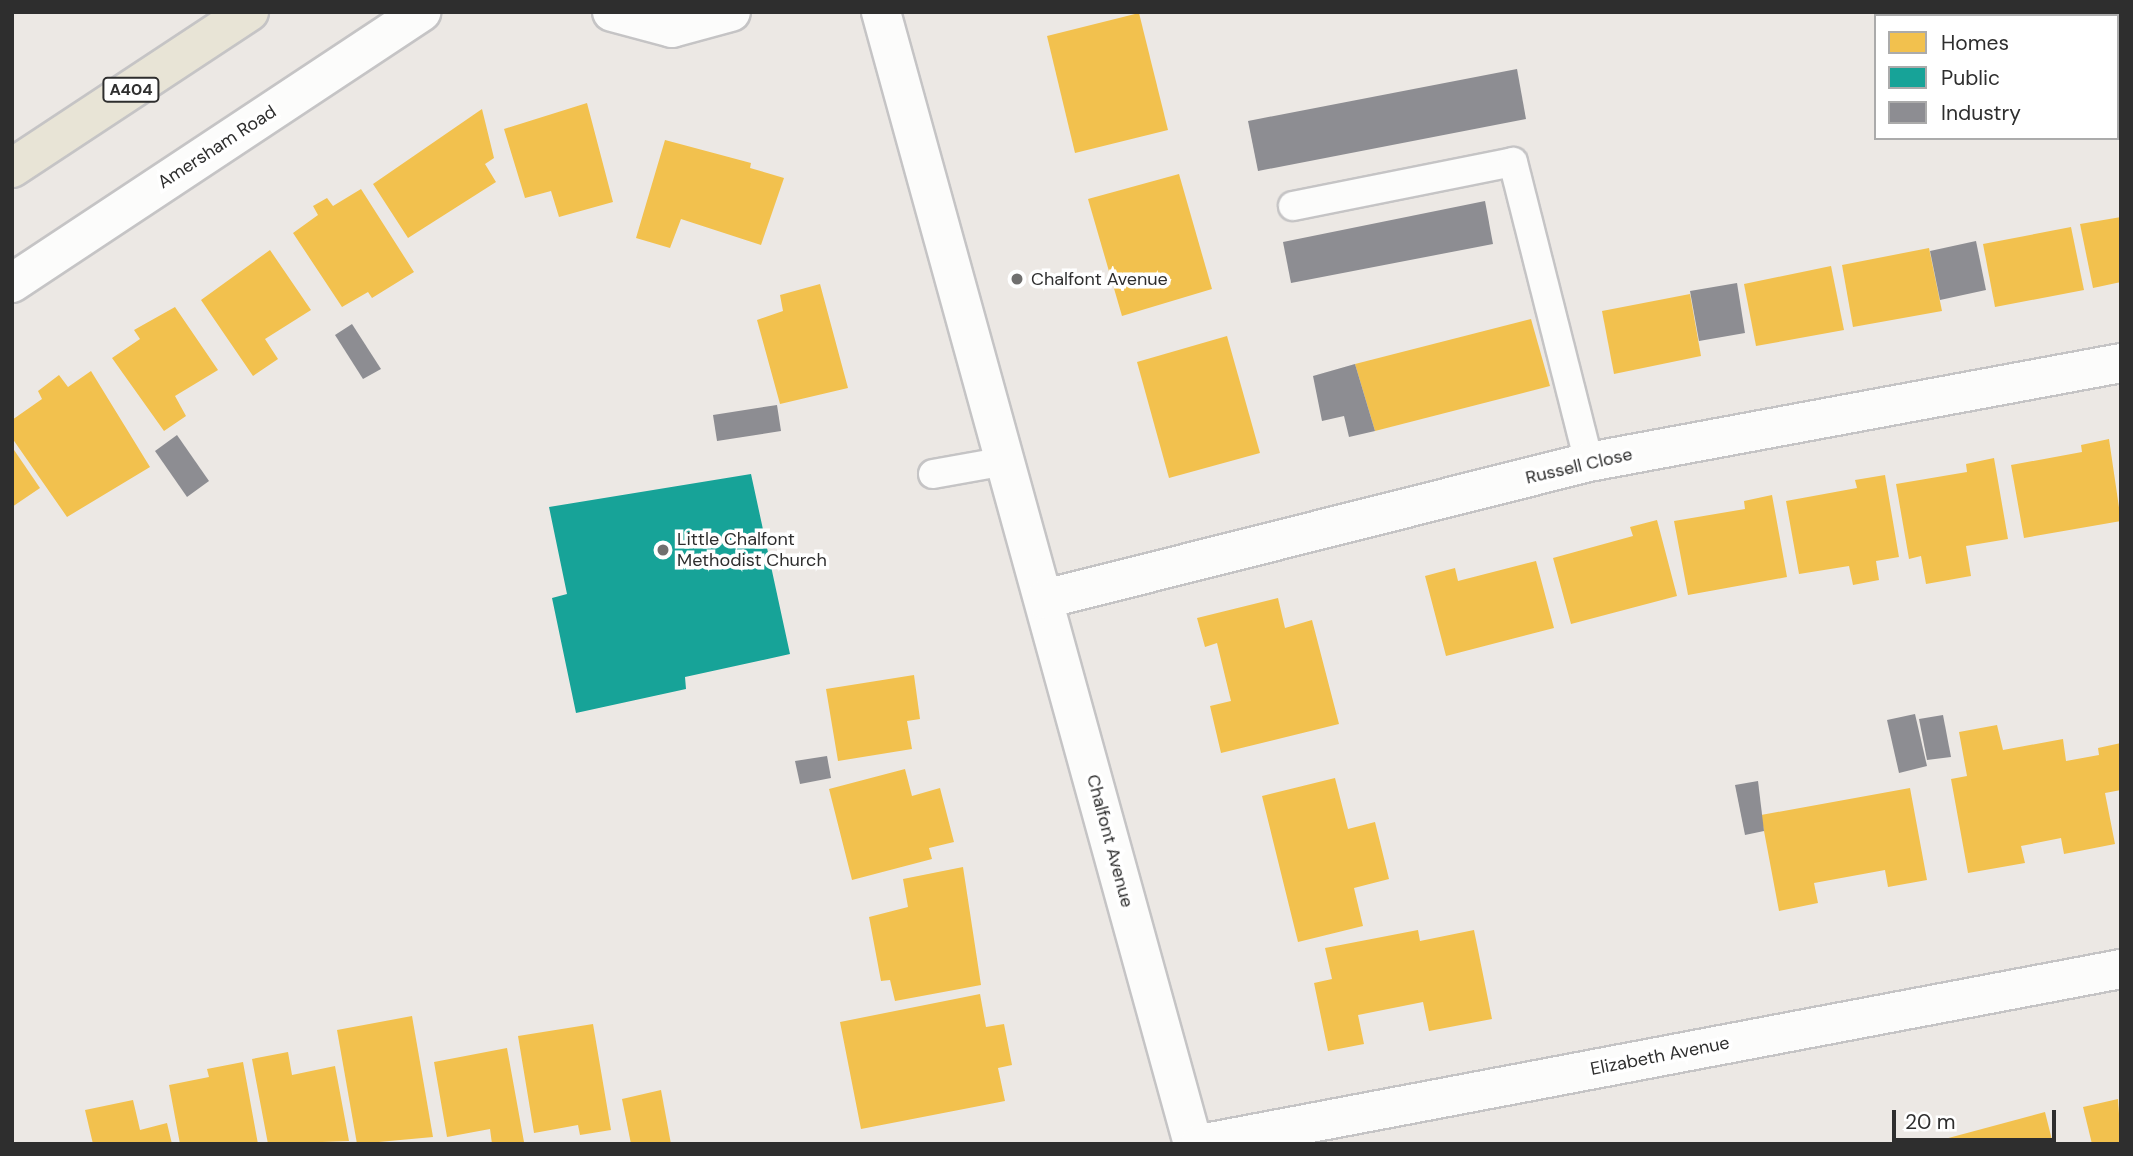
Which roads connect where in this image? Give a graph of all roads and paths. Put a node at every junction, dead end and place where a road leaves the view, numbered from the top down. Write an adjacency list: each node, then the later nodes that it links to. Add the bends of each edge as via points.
1 (249, 12): 6 (main road, A404)
2 (422, 12): 8 (street, Amersham Road)
3 (612, 12): 4 (street, via 672,28)
4 (731, 12)
5 (881, 12): 10 (street, Chalfont Avenue)
6 (12, 168)
7 (1293, 206): 11 (lane, via 1513,162)
8 (12, 282)
9 (2121, 363): 11 (street, Russell Close)
10 (1006, 461): 12 (lane); 13 (street, Chalfont Avenue)
11 (1590, 462): 13 (street, Russell Close)
12 (933, 474)
13 (1045, 598): 15 (street, Chalfont Avenue)
14 (2121, 969): 16 (street, Elizabeth Avenue)
15 (1193, 1144)
16 (1200, 1144)

